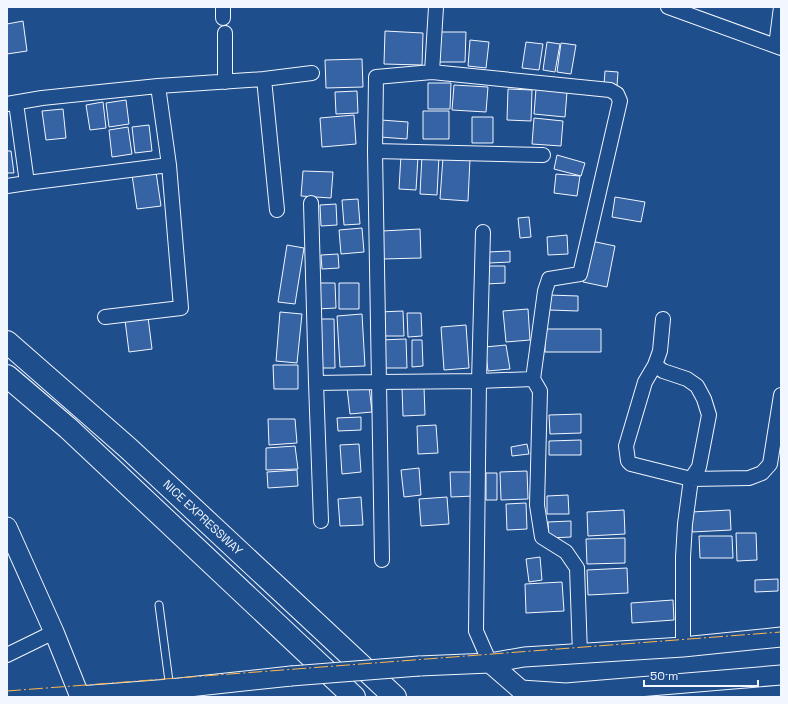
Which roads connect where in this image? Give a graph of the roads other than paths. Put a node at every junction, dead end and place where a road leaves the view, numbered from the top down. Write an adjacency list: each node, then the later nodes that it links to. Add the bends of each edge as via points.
1 (436, 7): 6 (street)
2 (668, 7): 5 (street)
3 (781, 7): 5 (street)
4 (225, 33): 9 (street)
5 (778, 47)
6 (432, 72): 12 (street, via 376,77); 25 (street, via 610,90 617,94 620,101 580,274 549,279 545,291)
7 (312, 73): 8 (street)
8 (264, 78): 9 (street); 18 (street)
9 (225, 82): 10 (street)
10 (158, 86): 11 (street); 14 (street)
11 (11, 103): 15 (street)
12 (375, 151): 13 (street); 27 (street)
13 (543, 155)
14 (169, 165): 15 (street); 20 (street, via 182,308)
15 (27, 183): 16 (street)
16 (7, 186)
17 (311, 202): 28 (street)
18 (277, 210)
19 (483, 232): 26 (street)
20 (105, 317)
21 (663, 319): 23 (street, via 660,351)
22 (7, 342): 45 (highway, NICE EXPRESSWAY, via 128,448)
23 (655, 365): 30 (street, via 698,386 704,399 709,415 699,467); 30 (street, via 645,382 626,446 626,455 631,464)
24 (7, 376): 44 (highway, via 68,428)
25 (533, 379): 26 (street); 38 (street, via 540,391 537,505 542,537 566,552 577,568)
26 (478, 381): 27 (street); 40 (street, via 476,631)
27 (379, 382): 28 (street); 33 (street)
28 (316, 383): 31 (street)
29 (781, 395): 30 (street, via 770,464 762,473 749,478)
30 (691, 480): 37 (street, via 683,557)
31 (321, 521)
32 (7, 527): 35 (main road)
33 (382, 560)
34 (159, 605): 42 (lane)
35 (54, 632): 39 (street); 43 (main road)
36 (781, 637): 37 (main road)
37 (682, 647): 38 (main road)
38 (580, 654): 40 (main road, via 524,657)
39 (7, 655)
40 (490, 663): 41 (main road, via 521,690 566,693 659,688); 42 (main road, bridge, via 291,676)
41 (781, 675)
42 (170, 689): 43 (main road)
43 (80, 696)
44 (354, 697)
45 (395, 697)

